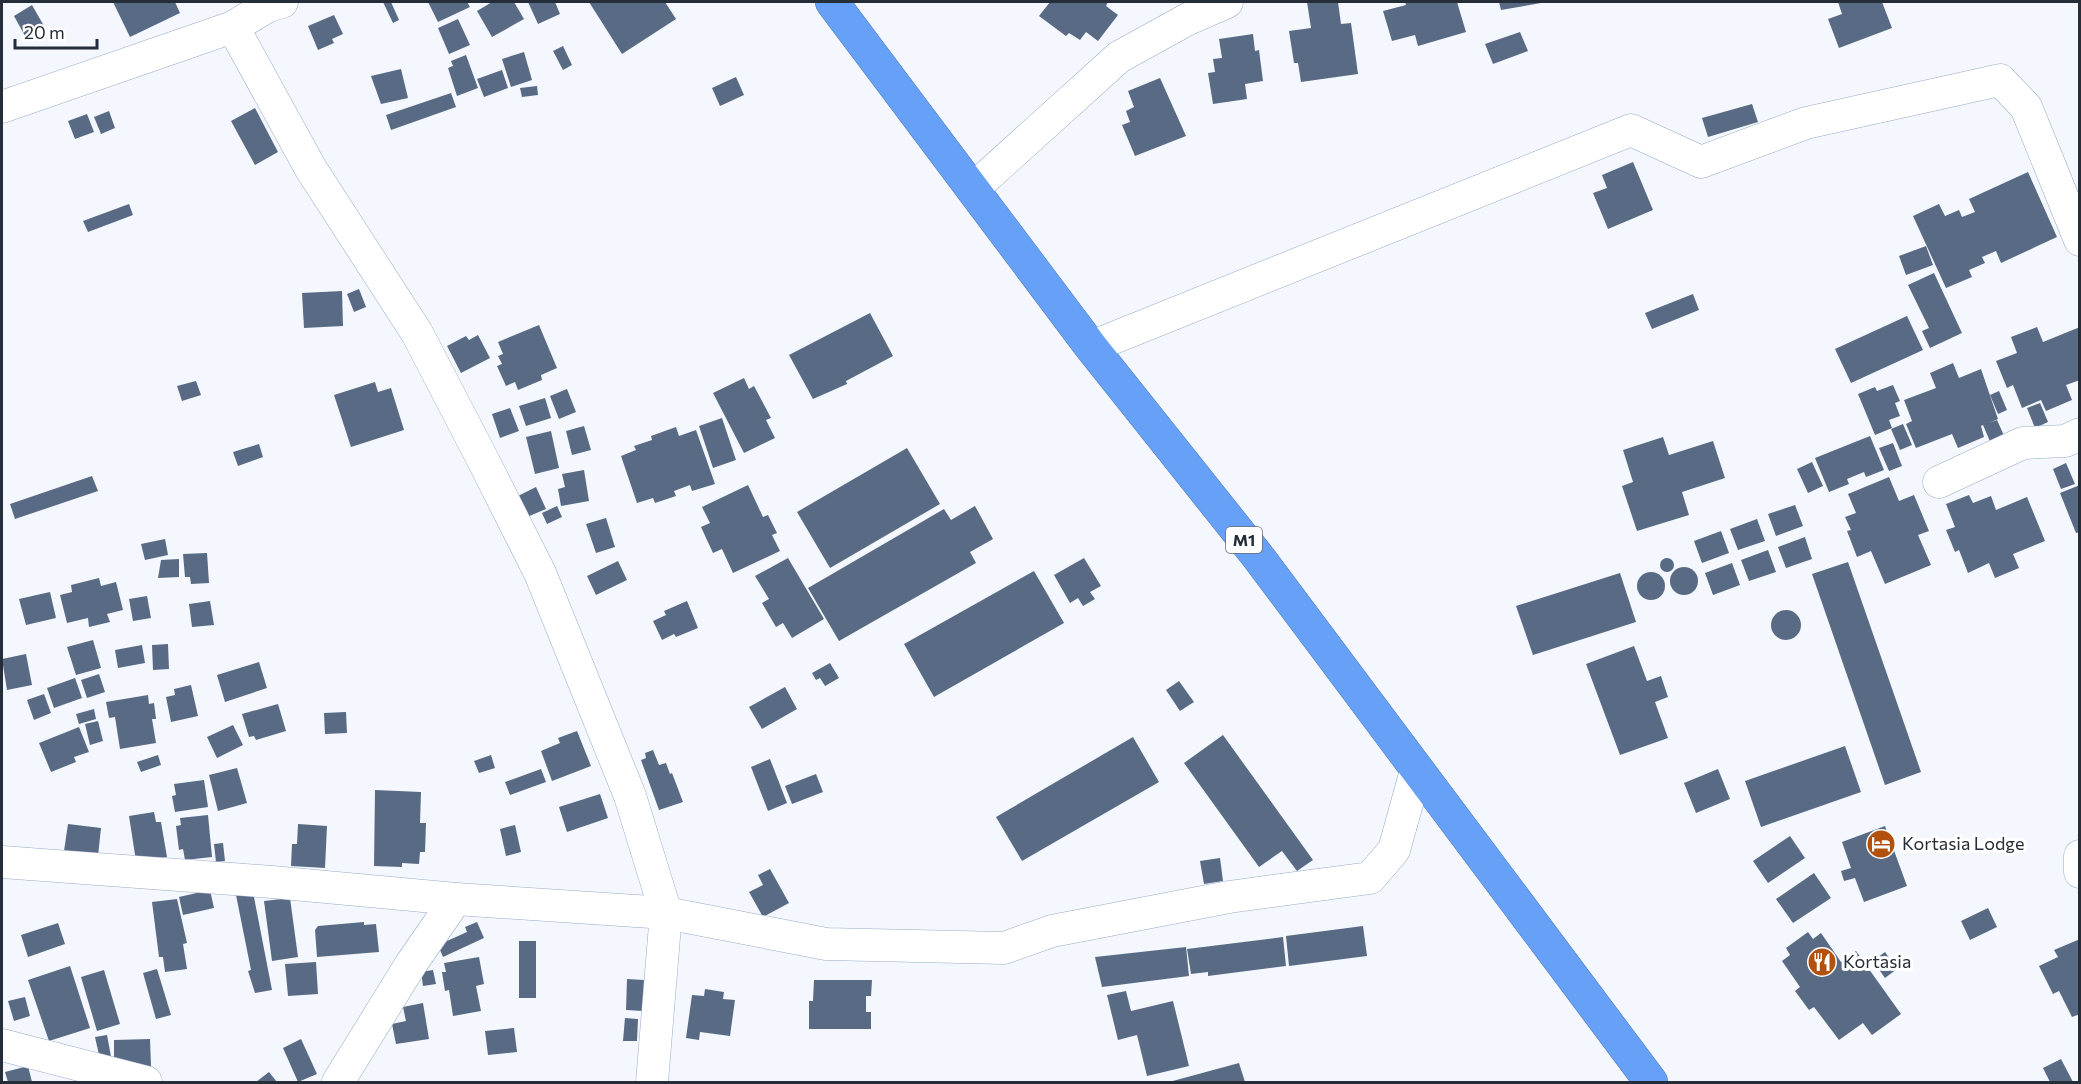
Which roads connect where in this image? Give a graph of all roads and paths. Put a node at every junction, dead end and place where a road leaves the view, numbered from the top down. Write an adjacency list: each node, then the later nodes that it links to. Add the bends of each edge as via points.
1 (282, 2): 4 (street)
2 (832, 2): 6 (highway, M1)
3 (1227, 2): 6 (street, via 1119,57)
4 (233, 27): 5 (street); 16 (street, via 311,169 417,333 535,562 630,796)
5 (2, 107)
6 (973, 189): 8 (highway, M1)
7 (2079, 240): 8 (street, via 2026,107 2000,80 1806,123 1701,162 1631,130)
8 (1092, 346): 11 (highway, M1, via 1259,558)
9 (2079, 434): 10 (street, via 2065,441 2023,443)
10 (1938, 482)
11 (1416, 771): 16 (street, via 1394,850 1370,878 1228,897 1052,931 1004,948 826,944); 21 (highway, M1)
12 (2079, 856): 14 (street)
13 (2, 862): 15 (street)
14 (2079, 872)
15 (456, 899): 16 (street); 19 (street)
16 (666, 913): 20 (street)
17 (2, 1045): 18 (street)
18 (146, 1083)
19 (338, 1083)
20 (652, 1083)
21 (1651, 1083)

